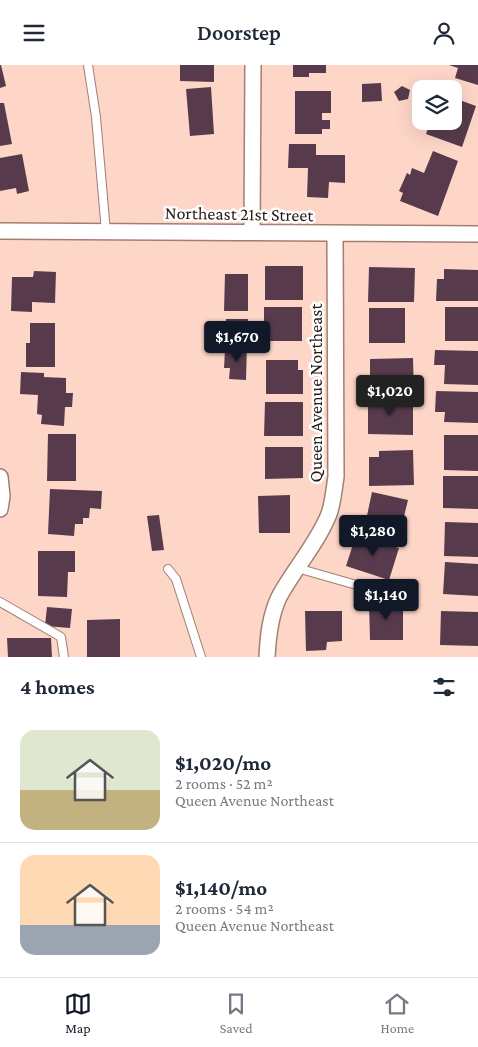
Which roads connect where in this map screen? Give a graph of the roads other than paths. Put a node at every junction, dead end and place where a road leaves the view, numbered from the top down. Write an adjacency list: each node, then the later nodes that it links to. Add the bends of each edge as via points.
1 (88, 65): 4 (lane)
2 (253, 65): 5 (street)
3 (0, 231): 4 (street, Northeast 21st Street)
4 (106, 231): 5 (street, Northeast 21st Street)
5 (252, 232): 7 (street, Northeast 21st Street)
6 (477, 232): 7 (street, Northeast 21st Street)
7 (335, 234): 10 (street, Queen Avenue Northeast, via 334,495 329,514)
8 (0, 477): 9 (street)
9 (1, 501)
10 (297, 568): 12 (lane); 16 (street, Queen Avenue Northeast, via 272,615)
11 (168, 569): 15 (lane, via 176,579)
12 (396, 596)
13 (0, 602): 14 (lane, via 61,637)
14 (64, 657)
15 (201, 657)
16 (267, 657)

